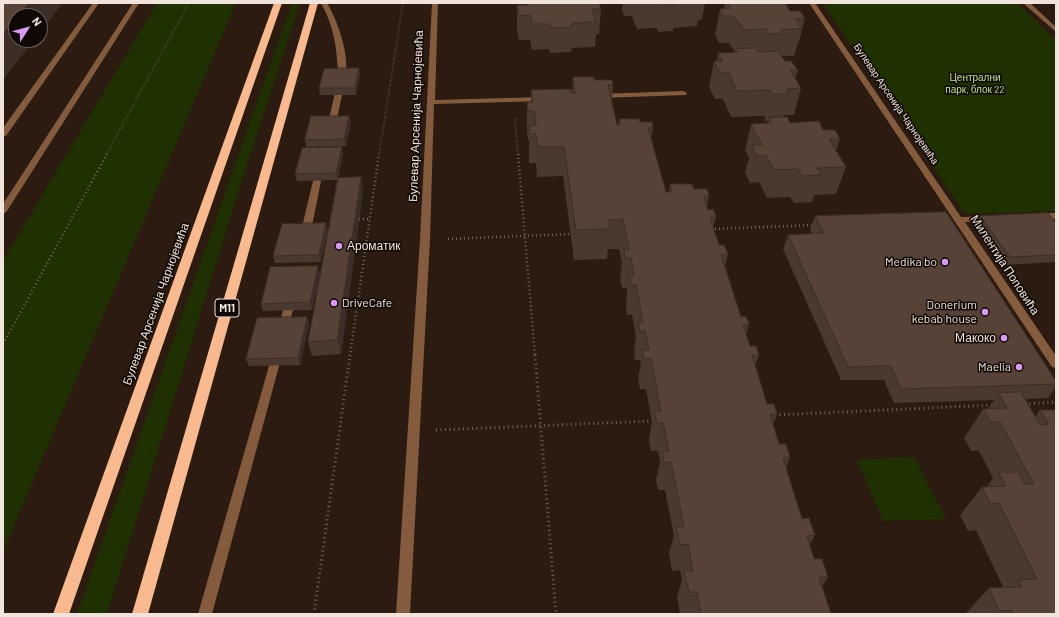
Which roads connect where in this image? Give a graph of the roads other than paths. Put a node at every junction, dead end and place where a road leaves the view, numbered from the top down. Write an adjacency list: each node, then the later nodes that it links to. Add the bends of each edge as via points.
1 (96, 3): 17 (street)
2 (136, 3): 19 (street)
3 (278, 3): 29 (highway, Булевар Арсенија Чарнојевића)
4 (314, 3): 30 (highway, M11)
5 (324, 3): 10 (street, via 334,21 341,47)
6 (435, 3): 15 (street, Булевар Арсенија Чарнојевића)
7 (812, 3): 23 (street, Булевар Арсенија Чарнојевића)
8 (1026, 3): 9 (street)
9 (1056, 30)
10 (342, 75)
11 (683, 93): 13 (street)
12 (338, 95): 16 (street)
13 (590, 97)
14 (552, 98): 15 (street)
15 (432, 102): 32 (street, Булевар Арсенија Чарнојевића)
16 (332, 123)
17 (3, 134)
18 (317, 180): 24 (street)
19 (3, 211)
20 (1056, 216): 21 (street)
21 (1026, 217)
22 (996, 218): 23 (street, Милентија Поповића)
23 (958, 220): 27 (street, Милентија Поповића)
24 (306, 231)
25 (288, 310): 26 (street)
26 (284, 325)
27 (1056, 364)
28 (274, 366): 31 (street)
29 (61, 614)
30 (140, 614)
31 (205, 614)
32 (403, 614)

